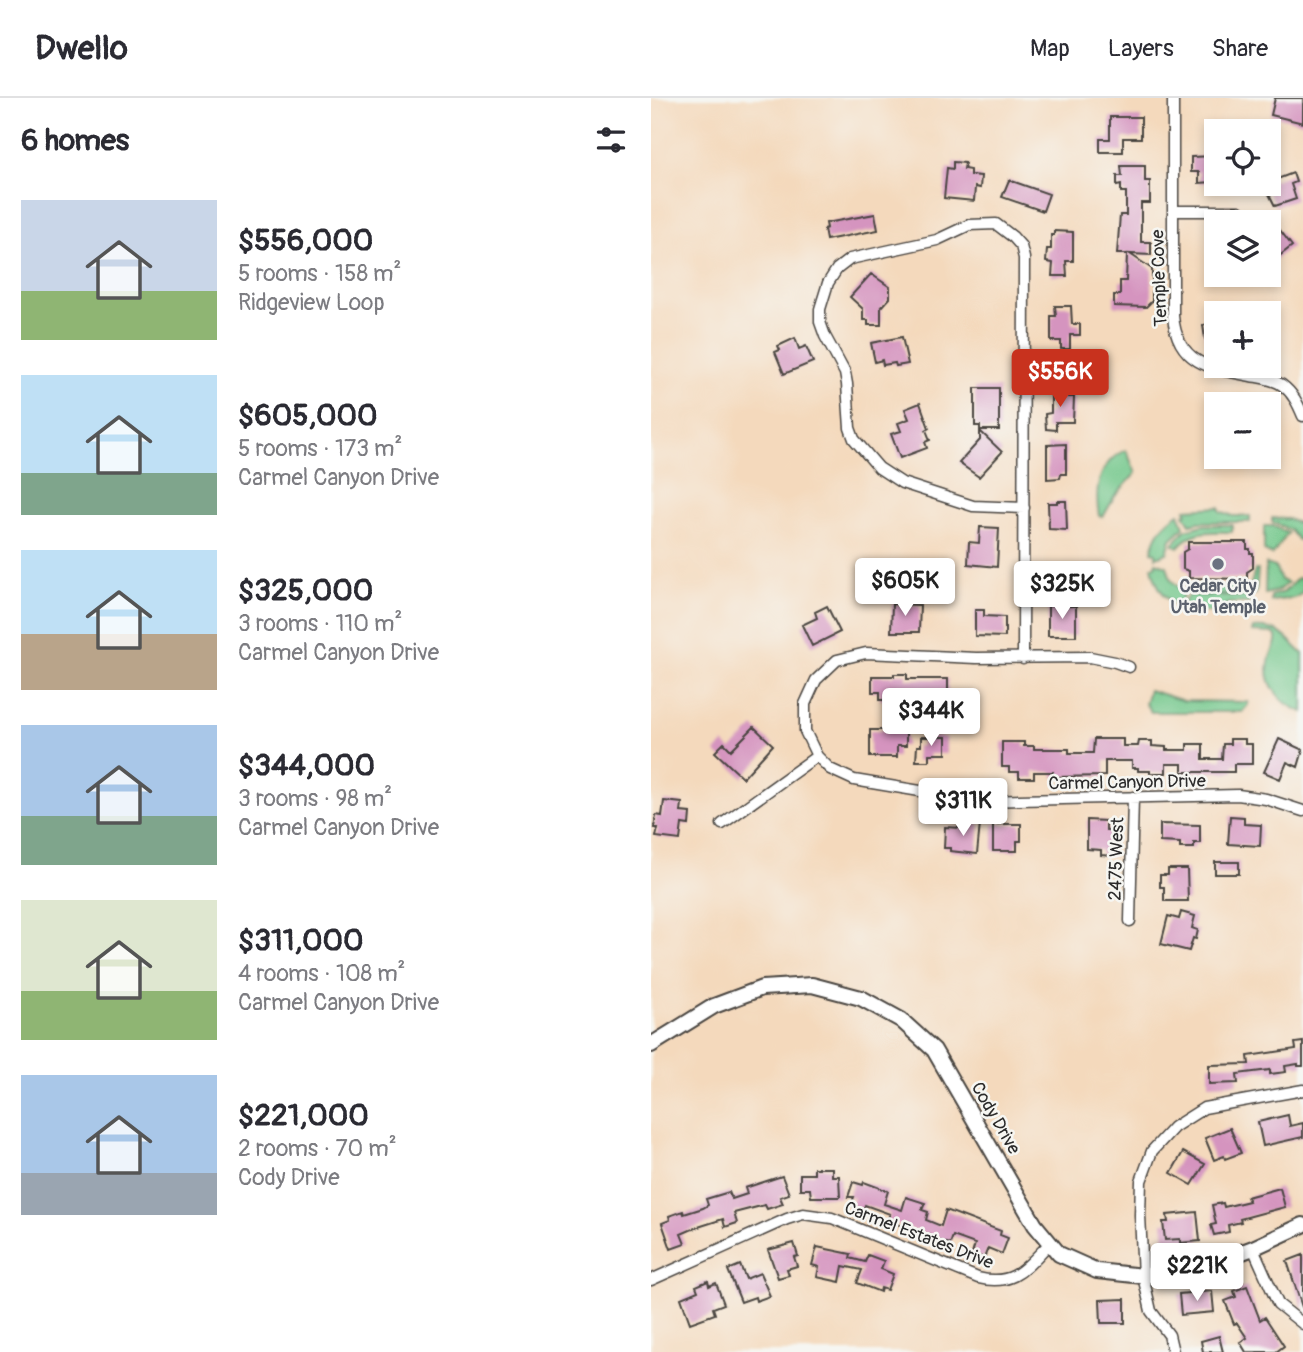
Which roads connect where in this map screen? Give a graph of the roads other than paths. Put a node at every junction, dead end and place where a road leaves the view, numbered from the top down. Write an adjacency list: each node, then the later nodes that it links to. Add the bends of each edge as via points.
1 (1173, 100): 2 (street, Temple Cove)
2 (1173, 211): 3 (street); 4 (street, Temple Cove, via 1173,316 1181,345 1210,368 1279,383)
3 (1204, 211)
4 (1303, 416)
5 (1024, 508): 5 (street, via 1021,246 996,224 978,223 937,240 851,259 837,269 823,295 820,322 845,373 854,439 879,468 902,483 973,506); 6 (street)
6 (1023, 659): 7 (street, via 1098,658); 8 (street, via 866,653 837,660 816,680 805,704 805,731)
7 (1129, 667)
8 (817, 756): 9 (street, Carmel Canyon Drive, via 830,769 854,780 980,801); 11 (street)
9 (1133, 797): 10 (street, Carmel Canyon Drive, via 1238,795); 12 (street, 2475 West)
10 (1303, 811)
11 (722, 824)
12 (1130, 921)
13 (651, 1045): 16 (street, Cody Drive, via 715,1006 762,988 812,985 861,998 901,1020 934,1050 1035,1225)
14 (1303, 1090): 18 (street, via 1204,1108 1174,1127 1152,1151 1141,1181)
15 (1303, 1225): 17 (street, Cody Drive)
16 (1050, 1243): 18 (street, Cody Drive, via 1059,1254 1097,1271); 19 (street, Carmel Estates Drive, via 1012,1278 992,1281 850,1224 803,1214)
17 (1253, 1248): 18 (street, Cody Drive, via 1200,1268); 20 (street, via 1278,1304)
18 (1143, 1276): 21 (street, via 1151,1311 1169,1335)
19 (651, 1280)
20 (1303, 1324)
21 (1173, 1352)

